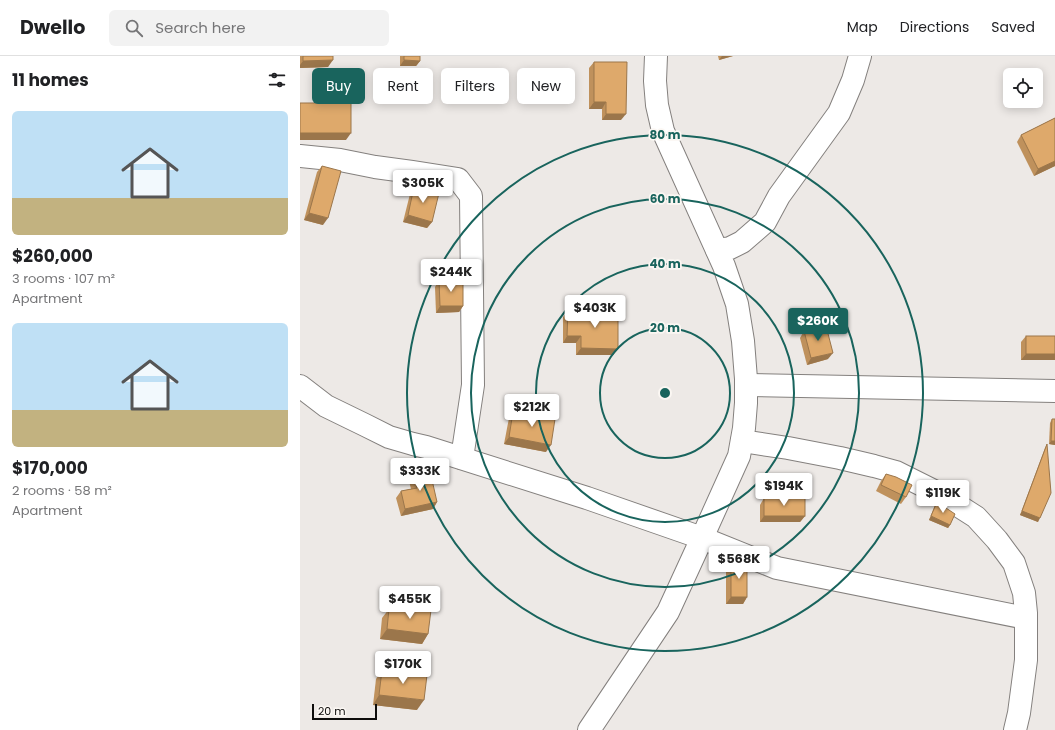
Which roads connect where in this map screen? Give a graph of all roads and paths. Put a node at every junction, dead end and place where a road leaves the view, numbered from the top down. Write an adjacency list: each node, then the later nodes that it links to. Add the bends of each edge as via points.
1 (656, 56): 4 (street, via 655,81 663,131)
2 (860, 56): 4 (street, via 839,113 779,196 765,222 742,242 730,248)
3 (300, 156): 9 (street, via 458,179 470,196 473,385)
4 (717, 250): 5 (street, via 736,304 743,341)
5 (746, 385): 7 (street); 8 (street)
6 (300, 386): 9 (street, via 326,406 389,437)
7 (1055, 391)
8 (742, 441): 10 (street, via 739,456); 11 (street, via 874,466 896,472 940,494 976,517 1014,563 1024,593)
9 (462, 458): 10 (street)
10 (702, 538): 11 (street, via 776,568); 12 (street, via 668,612)
11 (1026, 618): 13 (street, via 1026,660)
12 (589, 730)
13 (1015, 730)

